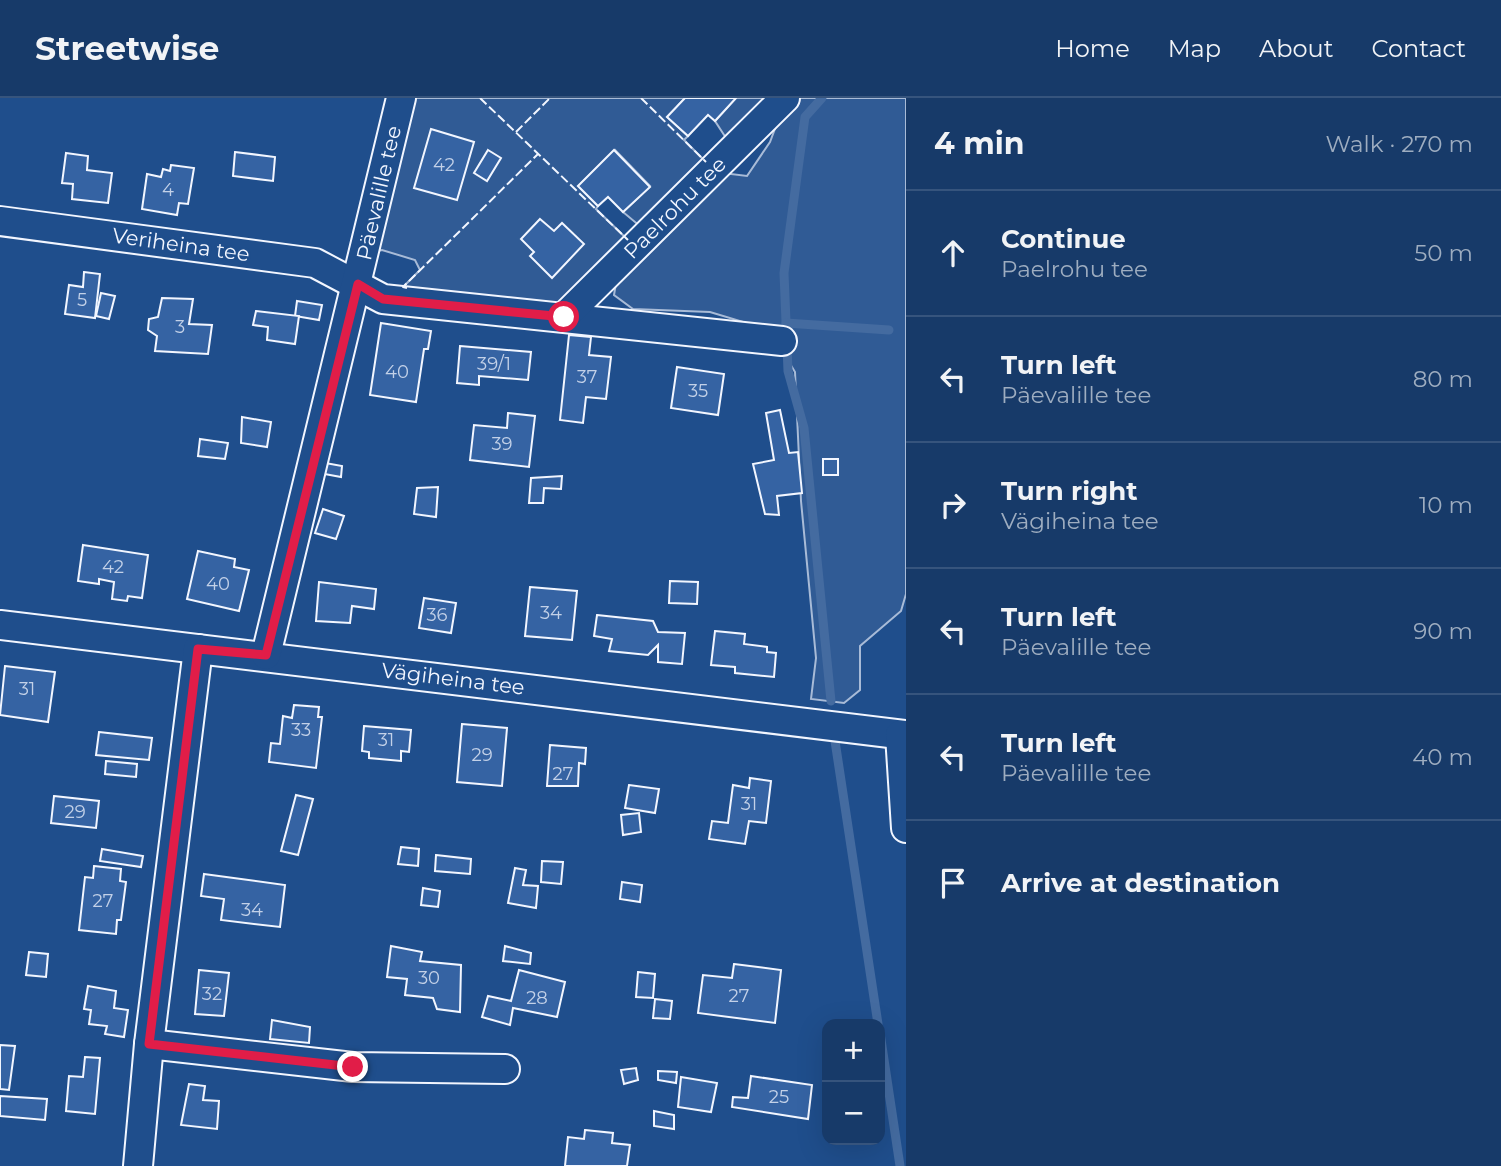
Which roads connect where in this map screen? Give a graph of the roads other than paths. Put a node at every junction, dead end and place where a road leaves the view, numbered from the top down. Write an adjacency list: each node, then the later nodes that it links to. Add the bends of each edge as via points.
1 (401, 98): 4 (street, Päevalille tee)
2 (785, 98): 5 (street, Paelrohu tee)
3 (0, 221): 4 (street, Veriheina tee, via 315,263)
4 (358, 284): 5 (street, via 383,299); 9 (street, Päevalille tee)
5 (564, 317): 6 (street)
6 (782, 341)
7 (0, 625): 8 (street, Vägiheina tee)
8 (198, 649): 9 (street, Vägiheina tee); 12 (street)
9 (266, 655): 10 (street, Vägiheina tee)
10 (903, 735): 11 (street)
11 (906, 828)
12 (149, 1044): 13 (street, via 353,1067); 14 (street)
13 (505, 1069)
14 (138, 1166)

